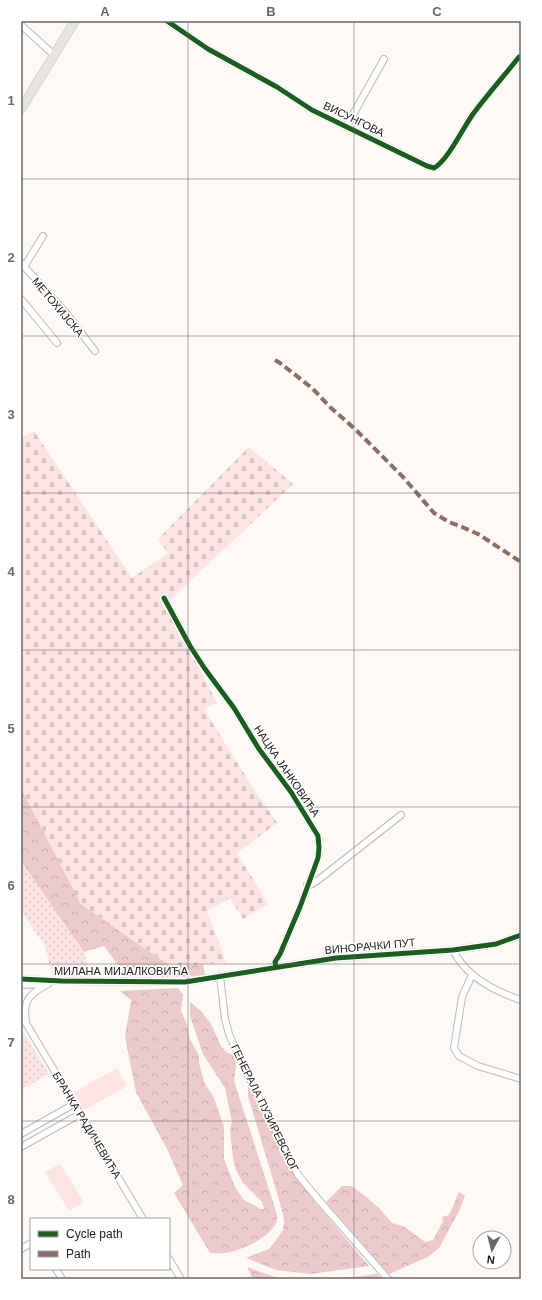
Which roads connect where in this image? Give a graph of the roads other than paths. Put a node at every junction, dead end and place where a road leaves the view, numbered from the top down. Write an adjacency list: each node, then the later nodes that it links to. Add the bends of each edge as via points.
1 (75, 21): 4 (main road)
2 (167, 21): 8 (street, ВИСУНГОВА, via 208,49)
3 (21, 25): 4 (street)
4 (54, 55): 7 (main road)
5 (521, 57): 8 (street, ВИСУНГОВА, via 473,114 445,157 434,168)
6 (384, 59): 8 (street)
7 (21, 109)
8 (346, 127)
9 (43, 236): 10 (street)
10 (23, 265): 13 (street, МЕТОХИЈСКА)
11 (21, 299): 12 (street)
12 (58, 343)
13 (95, 351)
14 (164, 598): 16 (street, НАЦКА ЈАНКОВИЋА, via 190,646 291,792 318,836 318,858)
15 (401, 815): 16 (street, via 317,881)
16 (306, 885): 19 (street, НАЦКА ЈАНКОВИЋА, via 300,907 275,962)
17 (521, 935): 18 (street, ВИНОРАЧКИ ПУТ, via 496,944)
18 (453, 950): 19 (street, ВИНОРАЧКИ ПУТ, via 336,958); 20 (street)
19 (276, 968): 21 (street, ВИНОРАЧКИ ПУТ)
20 (472, 975): 28 (street, via 494,990); 31 (street, via 462,997 454,1048 459,1056 478,1066)
21 (220, 976): 23 (street, МИЛАНА МИЈАЛКОВИЋА, via 185,982); 43 (street, ГЕНЕРАЛА ПУЗИРЕВСКОГ, via 229,1034 298,1175)
22 (21, 979): 23 (street, МИЛАНА МИЈАЛКОВИЋА)
23 (62, 981): 24 (street, МИЛАНА МИЈАЛКОВИЋА)
24 (48, 984): 25 (street, МИЛАНА МИЈАЛКОВИЋА); 26 (street)
25 (21, 985)
26 (32, 994): 27 (street); 30 (street, via 26,1008)
27 (21, 1000)
28 (521, 1000)
29 (21, 1015): 30 (street, БРАНКА РАДИЧЕВИЋА)
30 (26, 1026): 32 (street, БРАНКА РАДИЧЕВИЋА)
31 (521, 1079)
32 (74, 1104): 33 (street, БРАНКА РАДИЧЕВИЋА); 34 (street)
33 (80, 1114): 35 (street); 36 (street, БРАНКА РАДИЧЕВИЋА)
34 (21, 1134)
35 (21, 1147)
36 (142, 1218)
37 (30, 1244): 38 (street)
38 (21, 1249)
39 (170, 1261): 42 (street)
40 (57, 1270): 41 (street)
41 (62, 1279)
42 (181, 1279)
43 (388, 1279)

